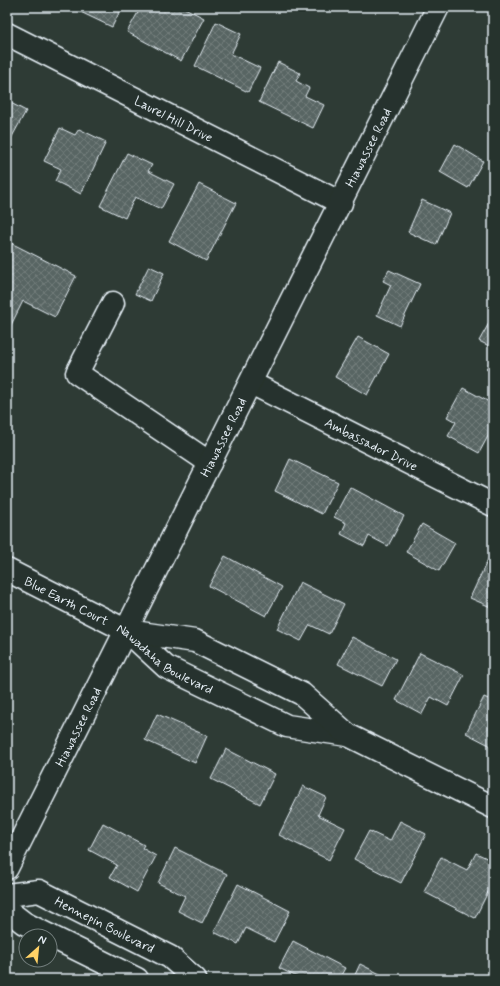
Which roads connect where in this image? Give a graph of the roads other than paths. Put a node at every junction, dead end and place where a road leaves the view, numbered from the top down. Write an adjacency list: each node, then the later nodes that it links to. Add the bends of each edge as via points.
1 (438, 7): 3 (street, Hiawassee Road)
2 (7, 34): 3 (street, Laurel Hill Drive)
3 (341, 203): 5 (street, Hiawassee Road)
4 (113, 303): 6 (street, via 78,373)
5 (251, 383): 6 (street, Hiawassee Road); 7 (street, Ambassador Drive)
6 (210, 463): 9 (street, Hiawassee Road)
7 (493, 505)
8 (7, 570): 9 (street, Blue Earth Court)
9 (127, 631): 10 (street, Nawadaha Boulevard, via 166,667 287,726); 10 (street, Nawadaha Boulevard, via 195,641 302,694); 12 (street, Hiawassee Road)
10 (348, 735): 11 (street, Nawadaha Boulevard)
11 (493, 807)
12 (7, 868)
13 (7, 895): 18 (street, Hennepin Boulevard, via 39,891 170,957)
14 (7, 910): 15 (street)
15 (34, 928)
16 (58, 940): 17 (street)
17 (137, 979)
18 (195, 979)

